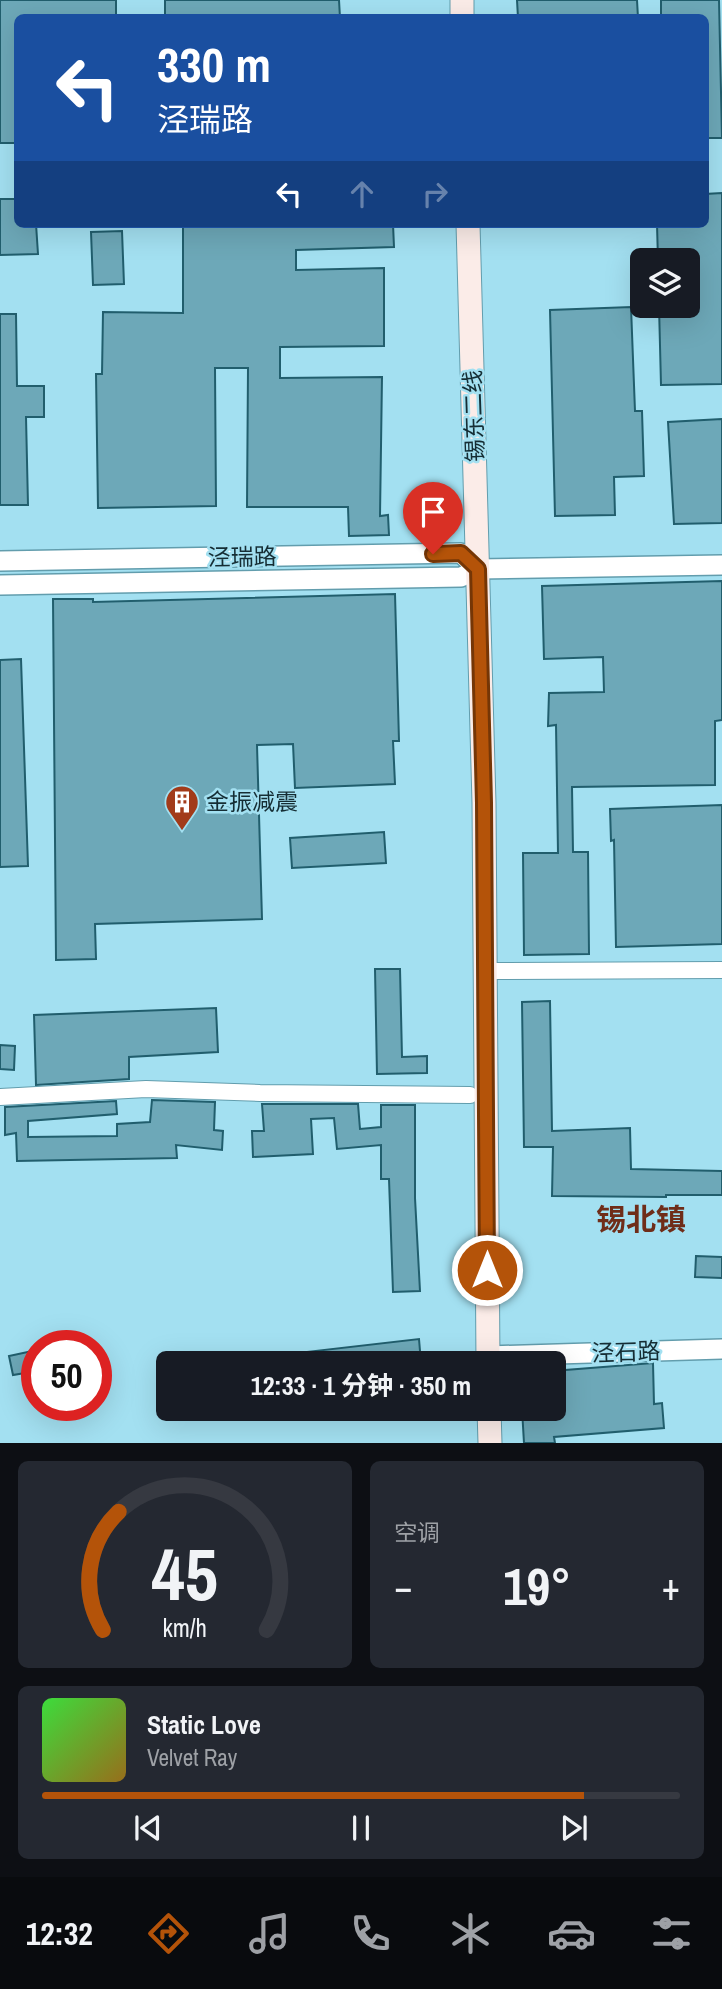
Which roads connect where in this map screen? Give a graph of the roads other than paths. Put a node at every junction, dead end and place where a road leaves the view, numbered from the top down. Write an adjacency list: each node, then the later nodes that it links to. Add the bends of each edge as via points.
1 (468, 228): 4 (main road, 锡东二线)
2 (0, 561): 4 (street, 泾瑞路, via 461,553)
3 (722, 565): 4 (street, 泾瑞路)
4 (478, 569): 5 (street, 泾瑞路, via 461,577); 7 (main road, 锡东二线)
5 (0, 585)
6 (722, 970): 7 (street)
7 (485, 971): 11 (main road, 锡东二线)
8 (470, 1095): 9 (street, via 146,1089)
9 (0, 1097)
10 (722, 1349): 12 (street, 泾石路)
11 (488, 1351)
12 (566, 1356)
13 (489, 1421): 14 (main road)
14 (490, 1443)

